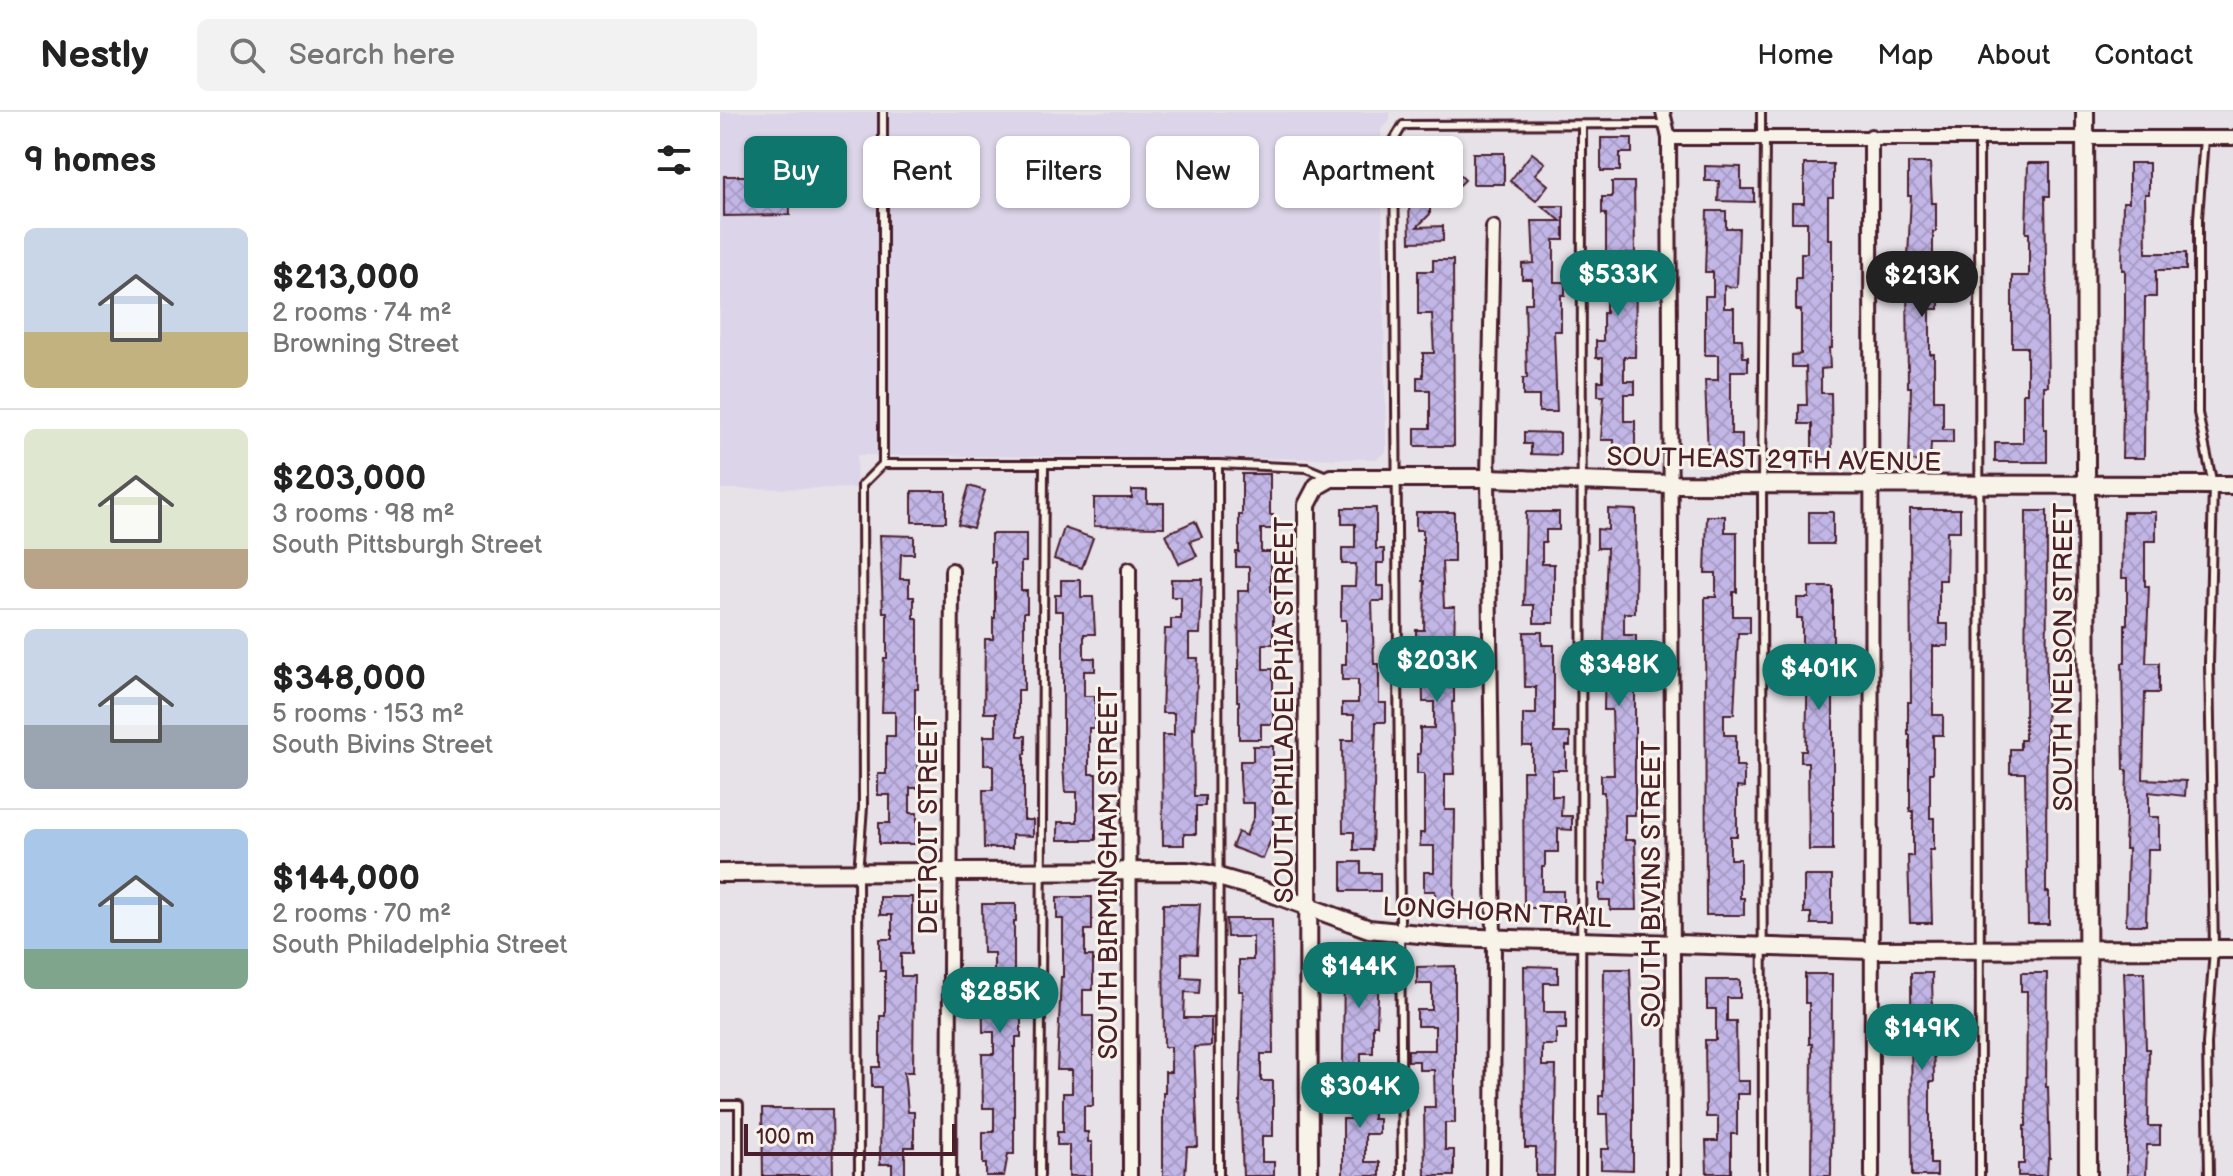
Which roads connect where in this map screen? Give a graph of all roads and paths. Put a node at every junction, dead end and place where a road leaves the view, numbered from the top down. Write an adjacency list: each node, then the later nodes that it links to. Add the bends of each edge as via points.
1 (883, 112): 14 (lane)
2 (1761, 112): 7 (lane)
3 (2085, 112): 9 (street, SOUTH NELSON STREET)
4 (1664, 118): 5 (lane); 10 (street, SOUTH BIVINS STREET)
5 (1582, 125): 17 (lane, via 1403,125 1394,140); 19 (lane)
6 (1871, 136): 7 (street); 8 (street); 23 (street)
7 (1763, 137): 10 (street); 22 (lane)
8 (1979, 137): 9 (street); 24 (lane)
9 (2085, 137): 11 (street); 25 (street, SOUTH NELSON STREET)
10 (1669, 138): 21 (street, SOUTH BIVINS STREET)
11 (2204, 138): 12 (street); 26 (lane, via 2198,218 2198,413)
12 (2233, 138)
13 (1493, 227): 18 (street)
14 (883, 464): 15 (lane); 34 (lane, via 862,485 863,807)
15 (1044, 464): 16 (lane); 30 (lane)
16 (1218, 464): 20 (lane, via 1307,468); 35 (lane)
17 (1398, 478): 18 (street, SOUTHEAST 29TH AVENUE); 20 (street, SOUTHEAST 29TH AVENUE); 37 (lane)
18 (1488, 478): 19 (street, SOUTHEAST 29TH AVENUE); 38 (street)
19 (1581, 481): 21 (street, SOUTHEAST 29TH AVENUE); 39 (lane)
20 (1324, 482): 36 (street, SOUTH PHILADELPHIA STREET, via 1307,505)
21 (1670, 484): 22 (street, SOUTHEAST 29TH AVENUE); 40 (street, SOUTH BIVINS STREET)
22 (1762, 485): 23 (street, SOUTHEAST 29TH AVENUE); 41 (lane)
23 (1870, 485): 24 (street, SOUTHEAST 29TH AVENUE); 46 (street)
24 (1980, 485): 25 (street, SOUTHEAST 29TH AVENUE); 42 (lane)
25 (2087, 485): 26 (street, SOUTHEAST 29TH AVENUE); 43 (street, SOUTH NELSON STREET)
26 (2213, 485): 27 (street, SOUTHEAST 29TH AVENUE); 44 (lane, via 2209,663)
27 (2233, 485)
28 (1129, 569): 31 (street, SOUTH BIRMINGHAM STREET)
29 (952, 570): 32 (street, DETROIT STREET)
30 (1040, 871): 31 (street, LONGHORN TRAIL); 32 (street, LONGHORN TRAIL); 51 (lane)
31 (1130, 871): 35 (street, LONGHORN TRAIL); 52 (street, SOUTH BIRMINGHAM STREET)
32 (950, 872): 34 (street, LONGHORN TRAIL); 50 (street, DETROIT STREET)
33 (720, 873): 34 (street, LONGHORN TRAIL)
34 (858, 873): 49 (lane)
35 (1220, 877): 36 (street, LONGHORN TRAIL); 53 (lane)
36 (1309, 908): 37 (street, LONGHORN TRAIL, via 1369,929); 54 (street, SOUTH PHILADELPHIA STREET)
37 (1399, 933): 38 (street, LONGHORN TRAIL); 55 (lane)
38 (1494, 940): 39 (street, LONGHORN TRAIL); 56 (street)
39 (1582, 942): 40 (street, LONGHORN TRAIL); 57 (lane)
40 (1675, 943): 41 (street, LONGHORN TRAIL); 58 (street, SOUTH BIVINS STREET)
41 (1764, 946): 46 (street, LONGHORN TRAIL); 59 (lane)
42 (1980, 949): 43 (street, LONGHORN TRAIL); 46 (street, LONGHORN TRAIL); 61 (lane)
43 (2087, 949): 44 (street, LONGHORN TRAIL); 62 (street, SOUTH NELSON STREET)
44 (2214, 949): 45 (street, LONGHORN TRAIL); 63 (lane, via 2207,1044)
45 (2233, 949)
46 (1870, 950): 60 (street)
47 (720, 1105): 48 (lane, via 739,1105)
48 (739, 1176)
49 (859, 1176)
50 (949, 1176)
51 (1040, 1176)
52 (1130, 1176)
53 (1219, 1176)
54 (1309, 1176)
55 (1402, 1176)
56 (1493, 1176)
57 (1581, 1176)
58 (1674, 1176)
59 (1763, 1176)
60 (1872, 1176)
61 (1980, 1176)
62 (2088, 1176)
63 (2209, 1176)

